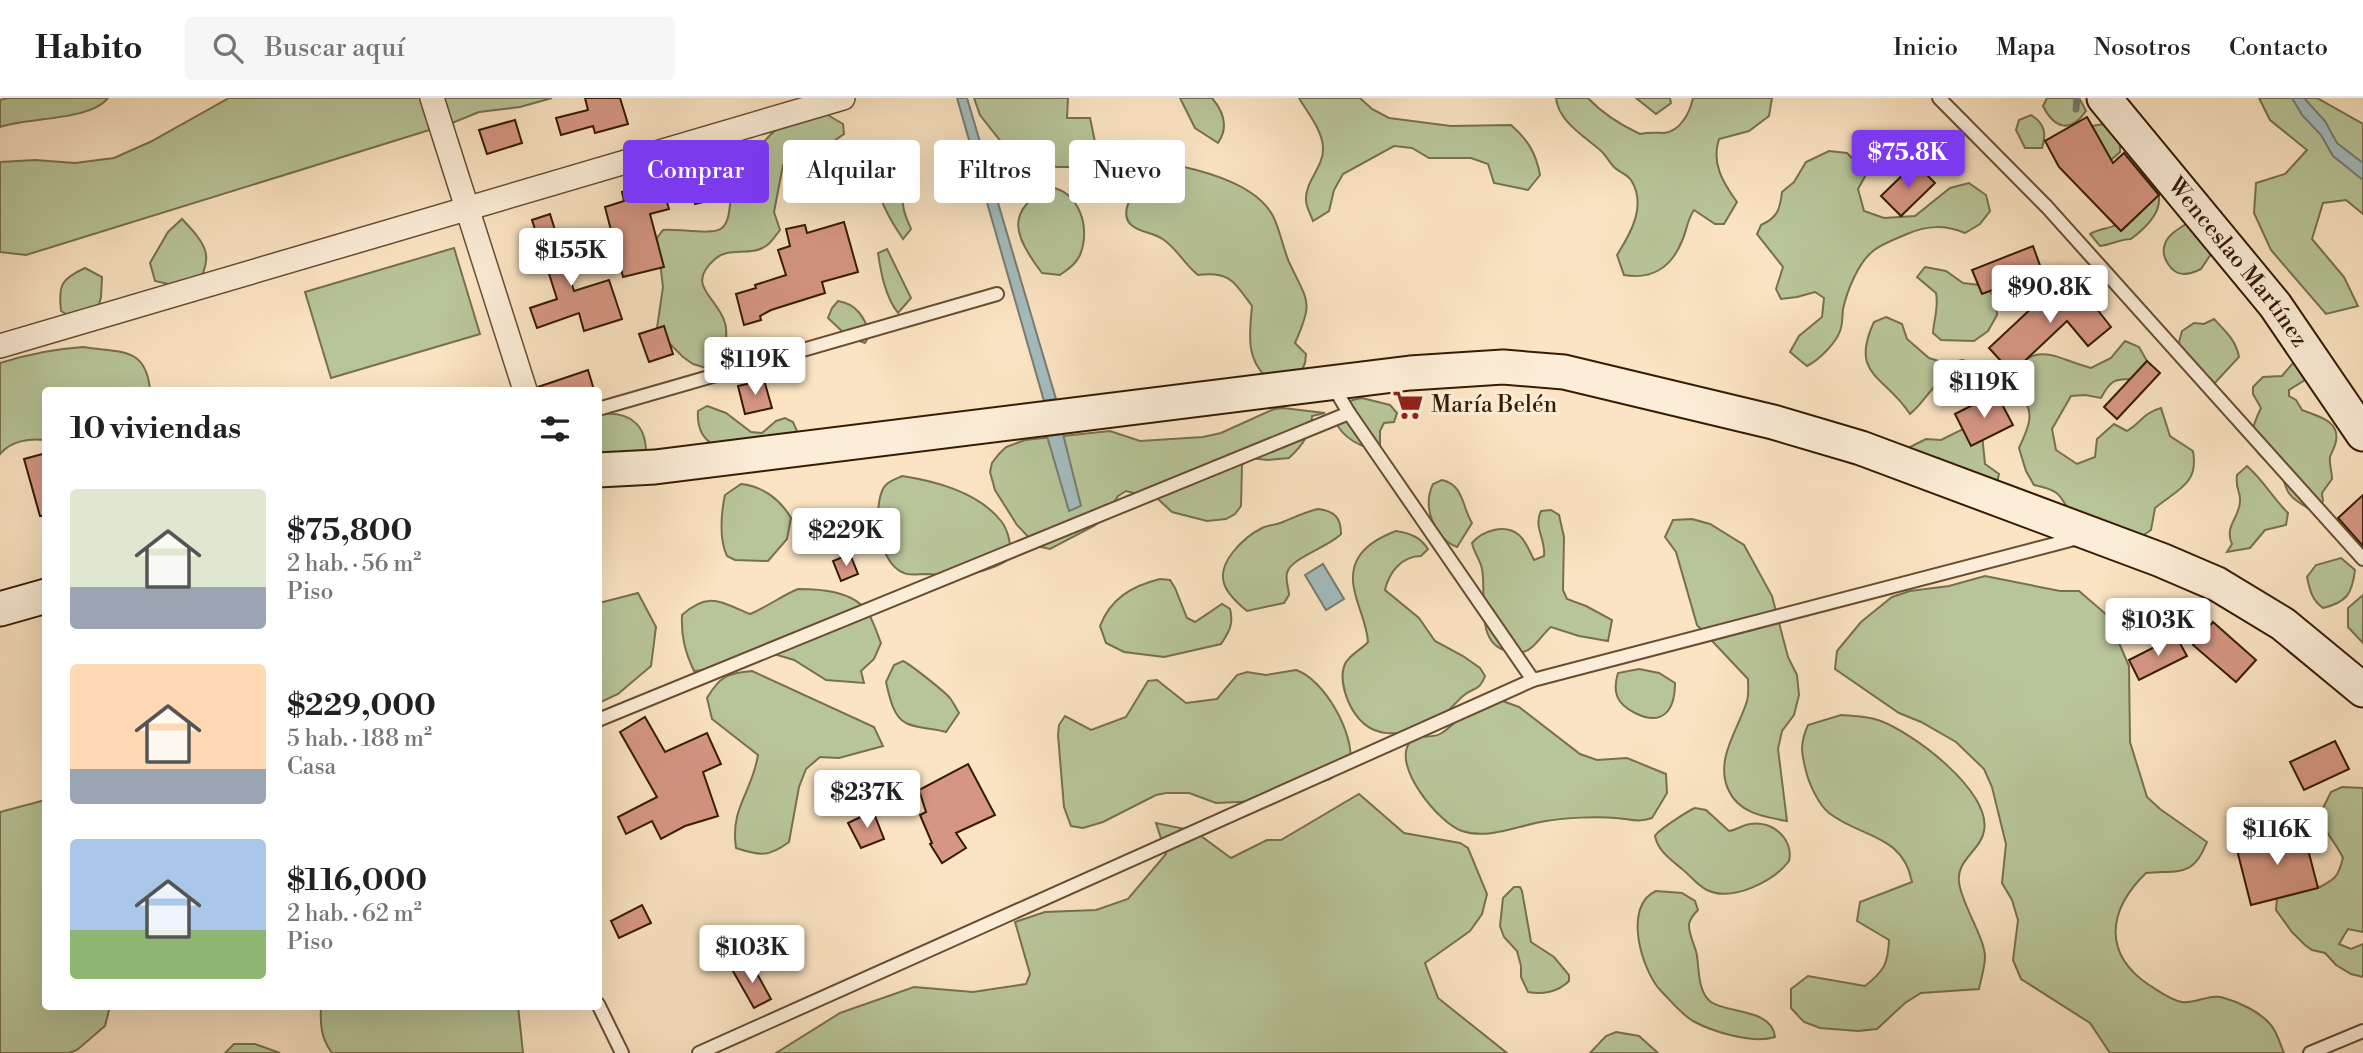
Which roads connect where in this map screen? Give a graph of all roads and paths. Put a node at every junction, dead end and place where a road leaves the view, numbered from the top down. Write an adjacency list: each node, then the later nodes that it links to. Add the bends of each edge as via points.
1 (432, 98): 5 (street)
2 (843, 98): 5 (street)
3 (1939, 98): 15 (lane, via 2048,207)
4 (2119, 105): 12 (street, Wenceslao Martínez, via 2274,305)
5 (467, 209): 7 (street); 9 (street)
6 (997, 294): 10 (lane)
7 (0, 346)
8 (1331, 382): 11 (lane); 13 (street, via 655,467); 14 (street, via 1456,369 1564,372 1773,422 1861,449)
9 (524, 387)
10 (602, 408)
11 (1349, 414): 18 (lane); 20 (lane)
12 (2363, 434)
13 (602, 470)
14 (2092, 534): 18 (lane); 19 (street, via 2242,597 2283,624)
15 (2363, 559)
16 (42, 597): 17 (street)
17 (0, 610)
18 (1533, 680): 24 (lane)
19 (2363, 690)
20 (602, 718)
21 (601, 1010): 23 (lane)
22 (2363, 1031): 25 (lane)
23 (622, 1053)
24 (699, 1053)
25 (2309, 1053)

